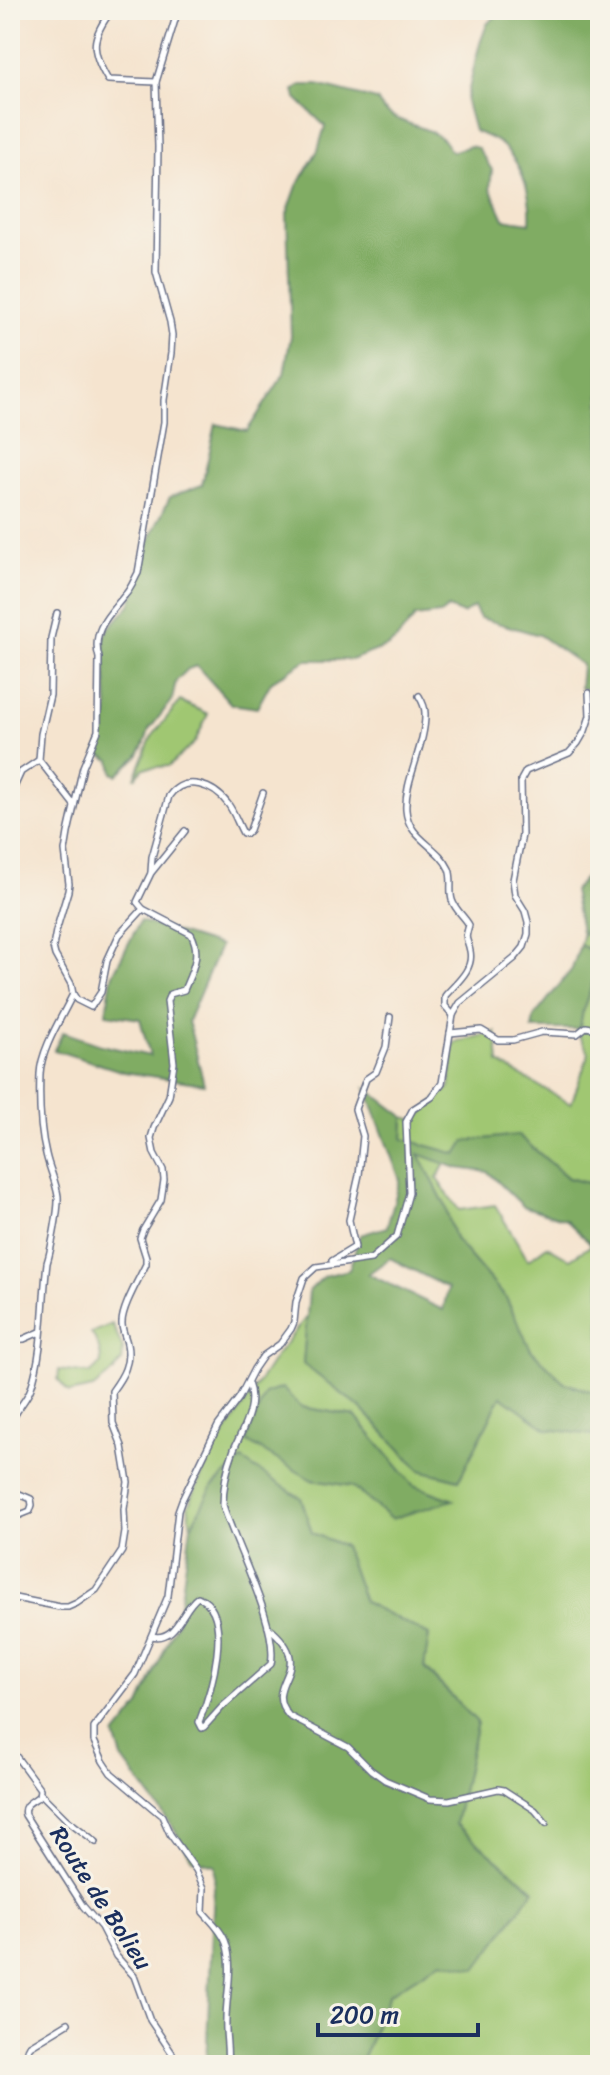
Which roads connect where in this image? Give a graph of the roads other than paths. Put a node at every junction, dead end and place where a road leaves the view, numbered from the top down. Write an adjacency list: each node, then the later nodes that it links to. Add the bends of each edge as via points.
1 (112, 10): 3 (street, via 95,42 108,80)
2 (178, 10): 3 (street)
3 (156, 82): 10 (street, via 156,272 172,335 164,422 138,573 98,633 98,731)
4 (57, 613): 7 (street)
5 (589, 693): 15 (street, via 590,716 578,743 569,753 526,771 521,780 522,835 513,880 528,922 524,947)
6 (419, 696): 15 (street, via 426,710 406,812 411,829 449,869 454,908 469,925 465,938 470,963 445,996)
7 (39, 760): 9 (street, via 21,772); 10 (street)
8 (263, 793): 12 (street, via 246,834 228,803 210,788 193,783 173,790)
9 (10, 796)
10 (75, 806): 14 (street, via 66,842 68,891 53,947)
11 (185, 831): 12 (street)
12 (151, 873): 13 (street, via 137,902)
13 (143, 909): 14 (street, via 119,935 91,1007); 27 (street, via 191,934 197,956 184,990 170,994 167,1001 173,1076 151,1138 163,1170 164,1191 140,1238 146,1264 126,1308 122,1324 128,1361 112,1391 113,1423 128,1482 122,1551 96,1590 77,1603 60,1607)
14 (73, 994): 20 (street, via 40,1073 44,1138 58,1195)
15 (453, 1015): 18 (street)
16 (390, 1017): 19 (street, via 386,1047 355,1109 363,1136 349,1220 355,1247)
17 (600, 1031): 18 (street, via 586,1027 577,1034 542,1032 513,1040 498,1040 481,1030)
18 (450, 1033): 19 (street, via 442,1083 406,1122 409,1193 397,1236 371,1259)
19 (316, 1267): 22 (street, via 304,1278 291,1329 263,1356)
20 (41, 1332): 21 (street); 23 (street, via 32,1386)
21 (10, 1340)
22 (247, 1382): 28 (street, via 248,1415 223,1485 223,1505); 29 (street, via 218,1426 178,1511 168,1596)
23 (13, 1412): 24 (street)
24 (10, 1426)
25 (10, 1490): 26 (street, via 31,1499 32,1505)
26 (10, 1519)
27 (10, 1597)
28 (267, 1626): 29 (street, via 271,1664 202,1728 199,1722 217,1666 218,1632 211,1607 198,1597 168,1635); 32 (street, via 292,1659 279,1701 289,1716 348,1747 371,1770 408,1791 440,1801 504,1790)
29 (152, 1636): 41 (street, via 135,1674 94,1728 94,1741 111,1773 162,1816 204,1888 203,1912 226,1943)
30 (10, 1748): 31 (street)
31 (40, 1793): 33 (street); 40 (street, Route de Bolieu, via 26,1805 25,1815 134,1976 150,2020 172,2053 169,2061)
32 (546, 1823)
33 (96, 1842)
34 (10, 1934): 35 (street)
35 (17, 1959)
36 (68, 2023): 39 (street, via 30,2046)
37 (10, 2052): 38 (street)
38 (23, 2065)
39 (30, 2065)
40 (153, 2065)
41 (227, 2065)

